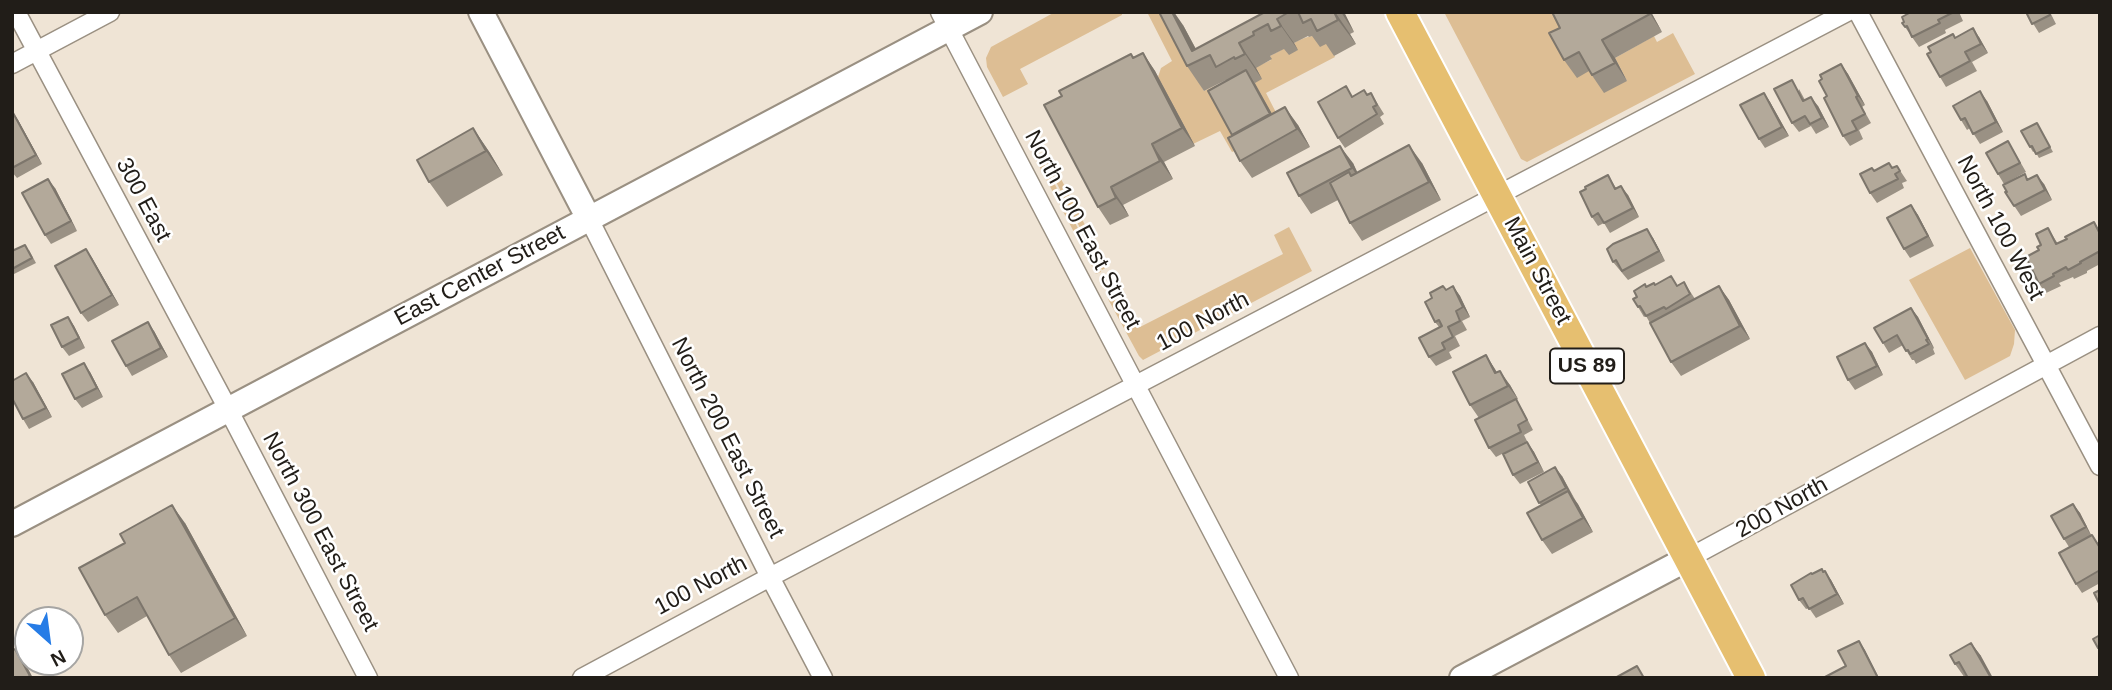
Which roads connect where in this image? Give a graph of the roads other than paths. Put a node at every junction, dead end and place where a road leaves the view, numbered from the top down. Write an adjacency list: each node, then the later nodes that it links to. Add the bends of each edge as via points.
1 (16, 12): 9 (street, 300 East)
2 (110, 12): 9 (street)
3 (481, 12): 12 (street)
4 (980, 12): 8 (street, East Center Street)
5 (1400, 12): 11 (main road, Main Street / US 89)
6 (1847, 12): 11 (street, 100 North)
7 (1858, 12): 14 (street, North 100 West)
8 (944, 21): 12 (street, East Center Street); 15 (street, North 100 East Street)
9 (36, 51): 10 (street); 16 (street, 300 East)
10 (12, 64)
11 (1497, 197): 15 (street, 100 North); 19 (main road, Main Street / US 89)
12 (589, 219): 16 (street, East Center Street); 20 (street, North 200 East Street)
13 (2100, 336): 14 (street, 200 North)
14 (2045, 365): 17 (street, North 100 West); 19 (street, 200 North)
15 (1136, 386): 20 (street, 100 North); 24 (street, North 100 East Street)
16 (228, 409): 18 (street, East Center Street); 21 (street, North 300 East Street)
17 (2100, 466)
18 (12, 524)
19 (1689, 558): 25 (street, 200 North); 26 (main road, Main Street / US 89)
20 (769, 577): 22 (street, 100 North); 23 (street, North 200 East Street)
21 (368, 678)
22 (582, 678)
23 (823, 678)
24 (1289, 678)
25 (1462, 678)
26 (1751, 678)

